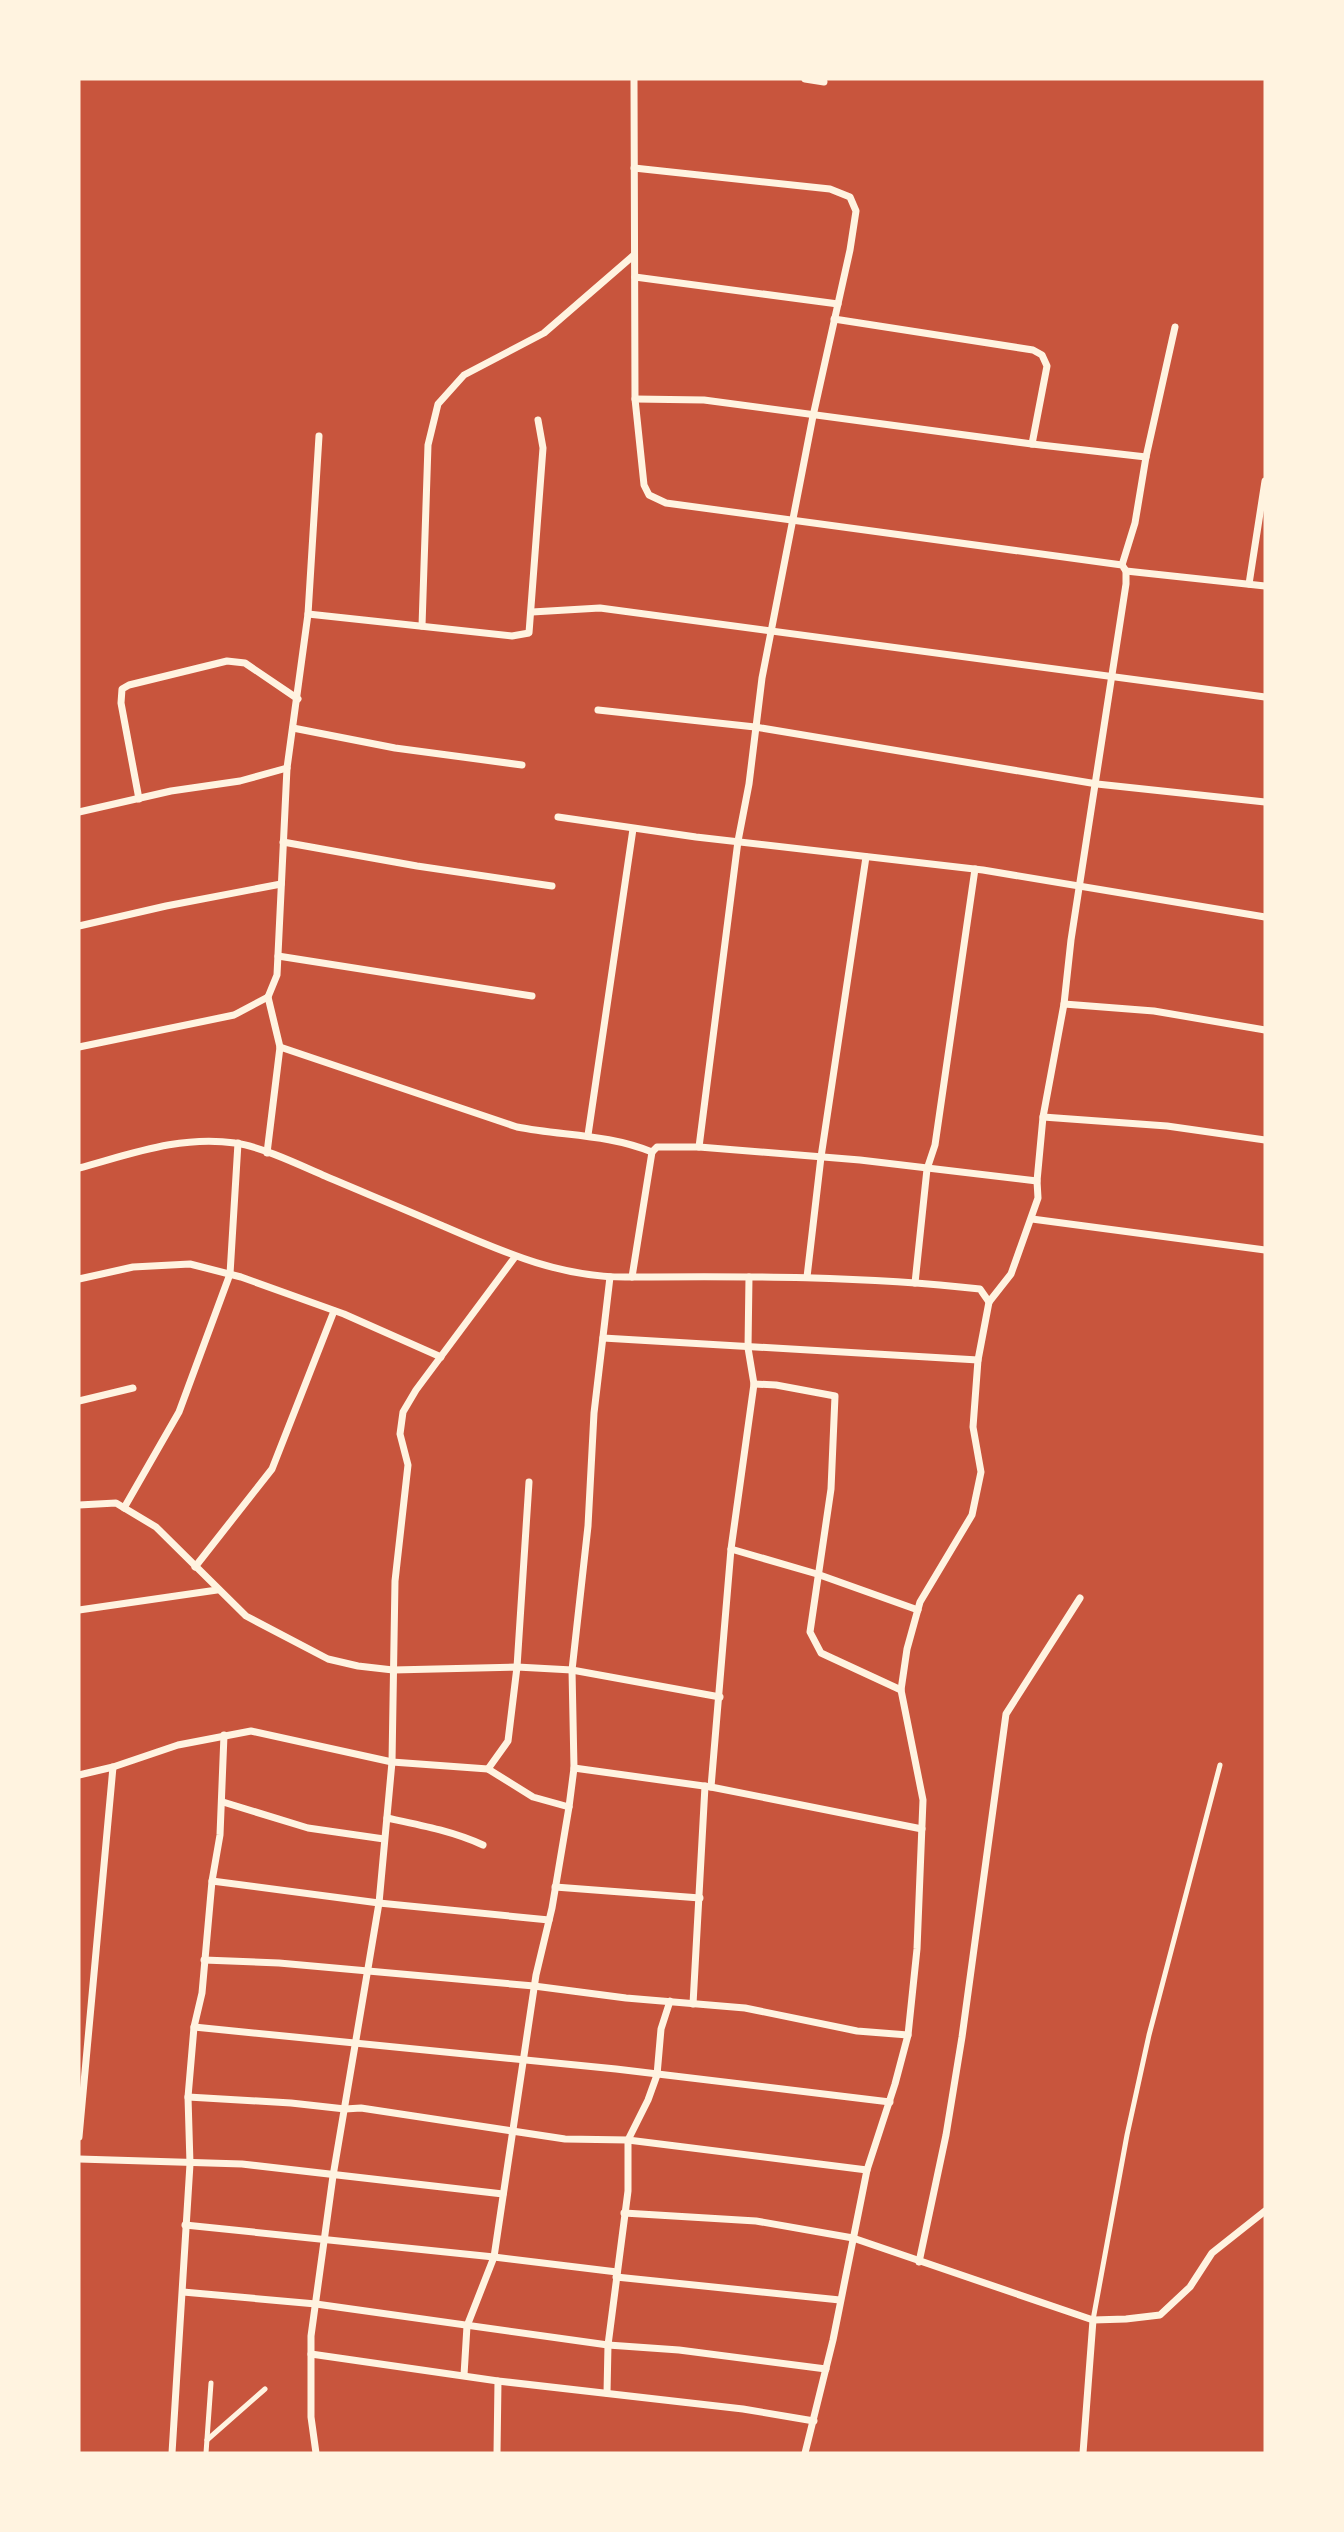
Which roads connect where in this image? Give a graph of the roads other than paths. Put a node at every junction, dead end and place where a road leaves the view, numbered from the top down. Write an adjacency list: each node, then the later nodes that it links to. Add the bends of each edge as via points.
1 (634, 79): 4 (street)
2 (805, 79): 3 (street)
3 (824, 82)
4 (634, 168): 5 (street); 7 (street, via 830,189 850,197 856,211)
5 (634, 255): 6 (street); 23 (street, via 544,333 464,375 438,404 428,446)
6 (635, 277): 7 (street); 10 (street)
7 (838, 304): 8 (street)
8 (834, 319): 11 (street); 14 (street, via 1042,355 1047,366)
9 (1175, 327): 15 (street)
10 (635, 399): 11 (street, via 704,400); 17 (street, via 644,485 649,495 666,503)
11 (813, 416): 14 (street); 17 (street)
12 (538, 420): 21 (street, via 543,448)
13 (319, 436): 22 (street)
14 (1032, 444): 15 (street)
15 (1146, 457): 18 (street)
16 (1265, 481): 19 (street)
17 (793, 519): 18 (street); 24 (street)
18 (1124, 568): 19 (street); 25 (street, via 1126,584)
19 (1249, 584): 20 (street)
20 (1265, 586)
21 (532, 612): 23 (street, via 529,633 512,636); 24 (street, via 600,608)
22 (308, 614): 23 (street); 27 (street)
23 (422, 626)
24 (769, 633): 25 (street); 29 (street)
25 (1111, 678): 26 (street); 33 (street)
26 (1265, 698)
27 (298, 699): 30 (street); 34 (street, via 236,661 122,689)
28 (598, 710): 29 (street)
29 (755, 727): 33 (street); 39 (street)
30 (293, 728): 31 (street); 32 (street)
31 (522, 765)
32 (287, 768): 34 (street); 40 (street)
33 (1097, 784): 35 (street); 44 (street)
34 (139, 799): 36 (street)
35 (1265, 802)
36 (79, 812)
37 (558, 817): 38 (street)
38 (633, 829): 39 (street); 56 (street)
39 (738, 841): 41 (street); 59 (street)
40 (283, 842): 43 (street); 45 (street)
41 (866, 857): 42 (street); 62 (street)
42 (975, 869): 44 (street); 64 (street, via 935,1145)
43 (281, 884): 47 (street); 48 (street)
44 (1080, 885): 46 (street); 51 (street)
45 (552, 886)
46 (1265, 917)
47 (79, 926)
48 (278, 956): 49 (street); 50 (street, via 277,975)
49 (531, 996)
50 (268, 997): 53 (street, via 234,1015); 54 (street)
51 (1064, 1004): 52 (street, via 1154,1011); 55 (street)
52 (1265, 1030)
53 (79, 1046)
54 (280, 1046): 56 (street, via 517,1127); 61 (street)
55 (1043, 1117): 57 (street, via 1167,1126); 65 (street)
56 (588, 1135): 60 (street, via 629,1142)
57 (1265, 1140)
58 (238, 1143): 61 (street); 63 (street, via 177,1142); 69 (street)
59 (699, 1147): 60 (street, via 657,1147); 62 (street)
60 (652, 1152): 70 (street)
61 (267, 1153): 68 (street)
62 (821, 1157): 64 (street); 72 (street)
63 (79, 1168)
64 (927, 1169): 65 (street); 75 (street)
65 (1037, 1181): 66 (street)
66 (1032, 1219): 67 (street); 76 (street, via 1012,1273)
67 (1265, 1250)
68 (514, 1257): 73 (street); 80 (street)
69 (230, 1274): 74 (street, via 190,1264 161,1264); 77 (street); 87 (street, via 179,1412)
70 (632, 1277): 71 (street); 73 (street)
71 (748, 1277): 72 (street); 79 (street)
72 (807, 1277): 75 (street)
73 (610, 1278): 78 (street)
74 (79, 1279)
75 (915, 1283): 76 (street, via 980,1289)
76 (989, 1302): 81 (street)
77 (334, 1311): 80 (street); 89 (street, via 272,1469)
78 (603, 1338): 79 (street); 97 (street)
79 (748, 1348): 81 (street); 82 (street)
80 (441, 1357): 96 (street, via 403,1412 400,1434 408,1465 395,1581)
81 (978, 1360): 94 (street, via 973,1427 981,1472 972,1515)
82 (754, 1384): 88 (street); 90 (street, via 835,1396 831,1489)
83 (133, 1388): 84 (street)
84 (79, 1401)
85 (529, 1482): 95 (street)
86 (79, 1505): 87 (street, via 116,1503)
87 (124, 1508): 89 (street, via 156,1527)
88 (731, 1549): 90 (street); 99 (street)
89 (195, 1567): 91 (street)
90 (817, 1574): 94 (street); 98 (street, via 810,1632 821,1653)
91 (217, 1590): 93 (street); 96 (street, via 246,1616 328,1659)
92 (1080, 1598): 146 (street, via 1006,1714 962,2037)
93 (79, 1610)
94 (918, 1610): 98 (street)
95 (517, 1667): 96 (street); 97 (street); 105 (street, via 508,1741)
96 (393, 1670): 101 (street)
97 (572, 1670): 99 (street); 104 (street)
98 (901, 1690): 111 (street, via 923,1800)
99 (720, 1697): 107 (street)
100 (224, 1735): 101 (street, via 251,1731); 103 (street); 108 (street)
101 (392, 1762): 105 (street); 110 (street)
102 (1220, 1765): 151 (lane, via 1149,2035)
103 (113, 1767): 106 (street); 133 (street)
104 (574, 1768): 107 (street); 109 (street)
105 (488, 1769): 109 (street, via 533,1797)
106 (79, 1775)
107 (708, 1787): 111 (street); 116 (street)
108 (223, 1802): 112 (street, via 308,1828); 114 (street)
109 (569, 1807): 115 (street)
110 (387, 1818): 112 (street); 113 (street, via 450,1832)
111 (922, 1829): 125 (street)
112 (384, 1839): 117 (street)
113 (483, 1845)
114 (212, 1881): 117 (street); 119 (street)
115 (555, 1887): 116 (street); 118 (street)
116 (700, 1898): 123 (street)
117 (379, 1903): 118 (street); 120 (street)
118 (549, 1920): 121 (street)
119 (204, 1960): 120 (street); 124 (street)
120 (367, 1971): 121 (street); 126 (street)
121 (534, 1986): 122 (street); 127 (street)
122 (670, 2001): 123 (street); 128 (street, via 661,2029)
123 (693, 2004): 125 (street)
124 (194, 2027): 126 (street); 129 (street)
125 (908, 2035): 130 (street)
126 (354, 2041): 127 (street); 131 (street)
127 (524, 2060): 128 (street); 132 (street)
128 (657, 2075): 130 (street); 134 (street)
129 (188, 2097): 131 (street); 136 (street)
130 (890, 2102): 137 (street)
131 (345, 2109): 132 (street); 138 (street)
132 (512, 2131): 134 (street, via 565,2139); 139 (street)
133 (79, 2137)
134 (628, 2140): 137 (street); 141 (street)
135 (79, 2158): 136 (street)
136 (190, 2164): 138 (street, via 242,2164); 142 (street)
137 (867, 2170): 143 (street)
138 (333, 2176): 139 (street); 144 (street)
139 (503, 2194): 145 (street)
140 (1265, 2211): 151 (street, via 1212,2253 1190,2287 1160,2315)
141 (624, 2213): 143 (street, via 755,2221); 147 (street)
142 (185, 2225): 144 (street); 148 (street)
143 (853, 2238): 146 (street); 149 (street)
144 (326, 2240): 145 (street); 150 (street)
145 (494, 2257): 147 (street); 152 (street)
146 (919, 2262): 151 (street)
147 (617, 2275): 149 (street); 153 (street)
148 (183, 2292): 150 (street); 163 (street)
149 (840, 2300): 155 (street)
150 (316, 2304): 152 (street); 154 (street)
151 (1093, 2320): 168 (street)
152 (467, 2326): 153 (street); 156 (street)
153 (608, 2345): 155 (street); 160 (street)
154 (311, 2354): 156 (street); 165 (street)
155 (826, 2369): 161 (street)
156 (464, 2375): 157 (street)
157 (498, 2381): 160 (street); 166 (street)
158 (211, 2383): 162 (lane)
159 (265, 2389): 162 (lane)
160 (607, 2393): 161 (street)
161 (814, 2420): 167 (street)
162 (208, 2440): 164 (lane)
163 (172, 2453)
164 (206, 2453)
165 (316, 2453)
166 (497, 2453)
167 (805, 2453)
168 (1083, 2453)

